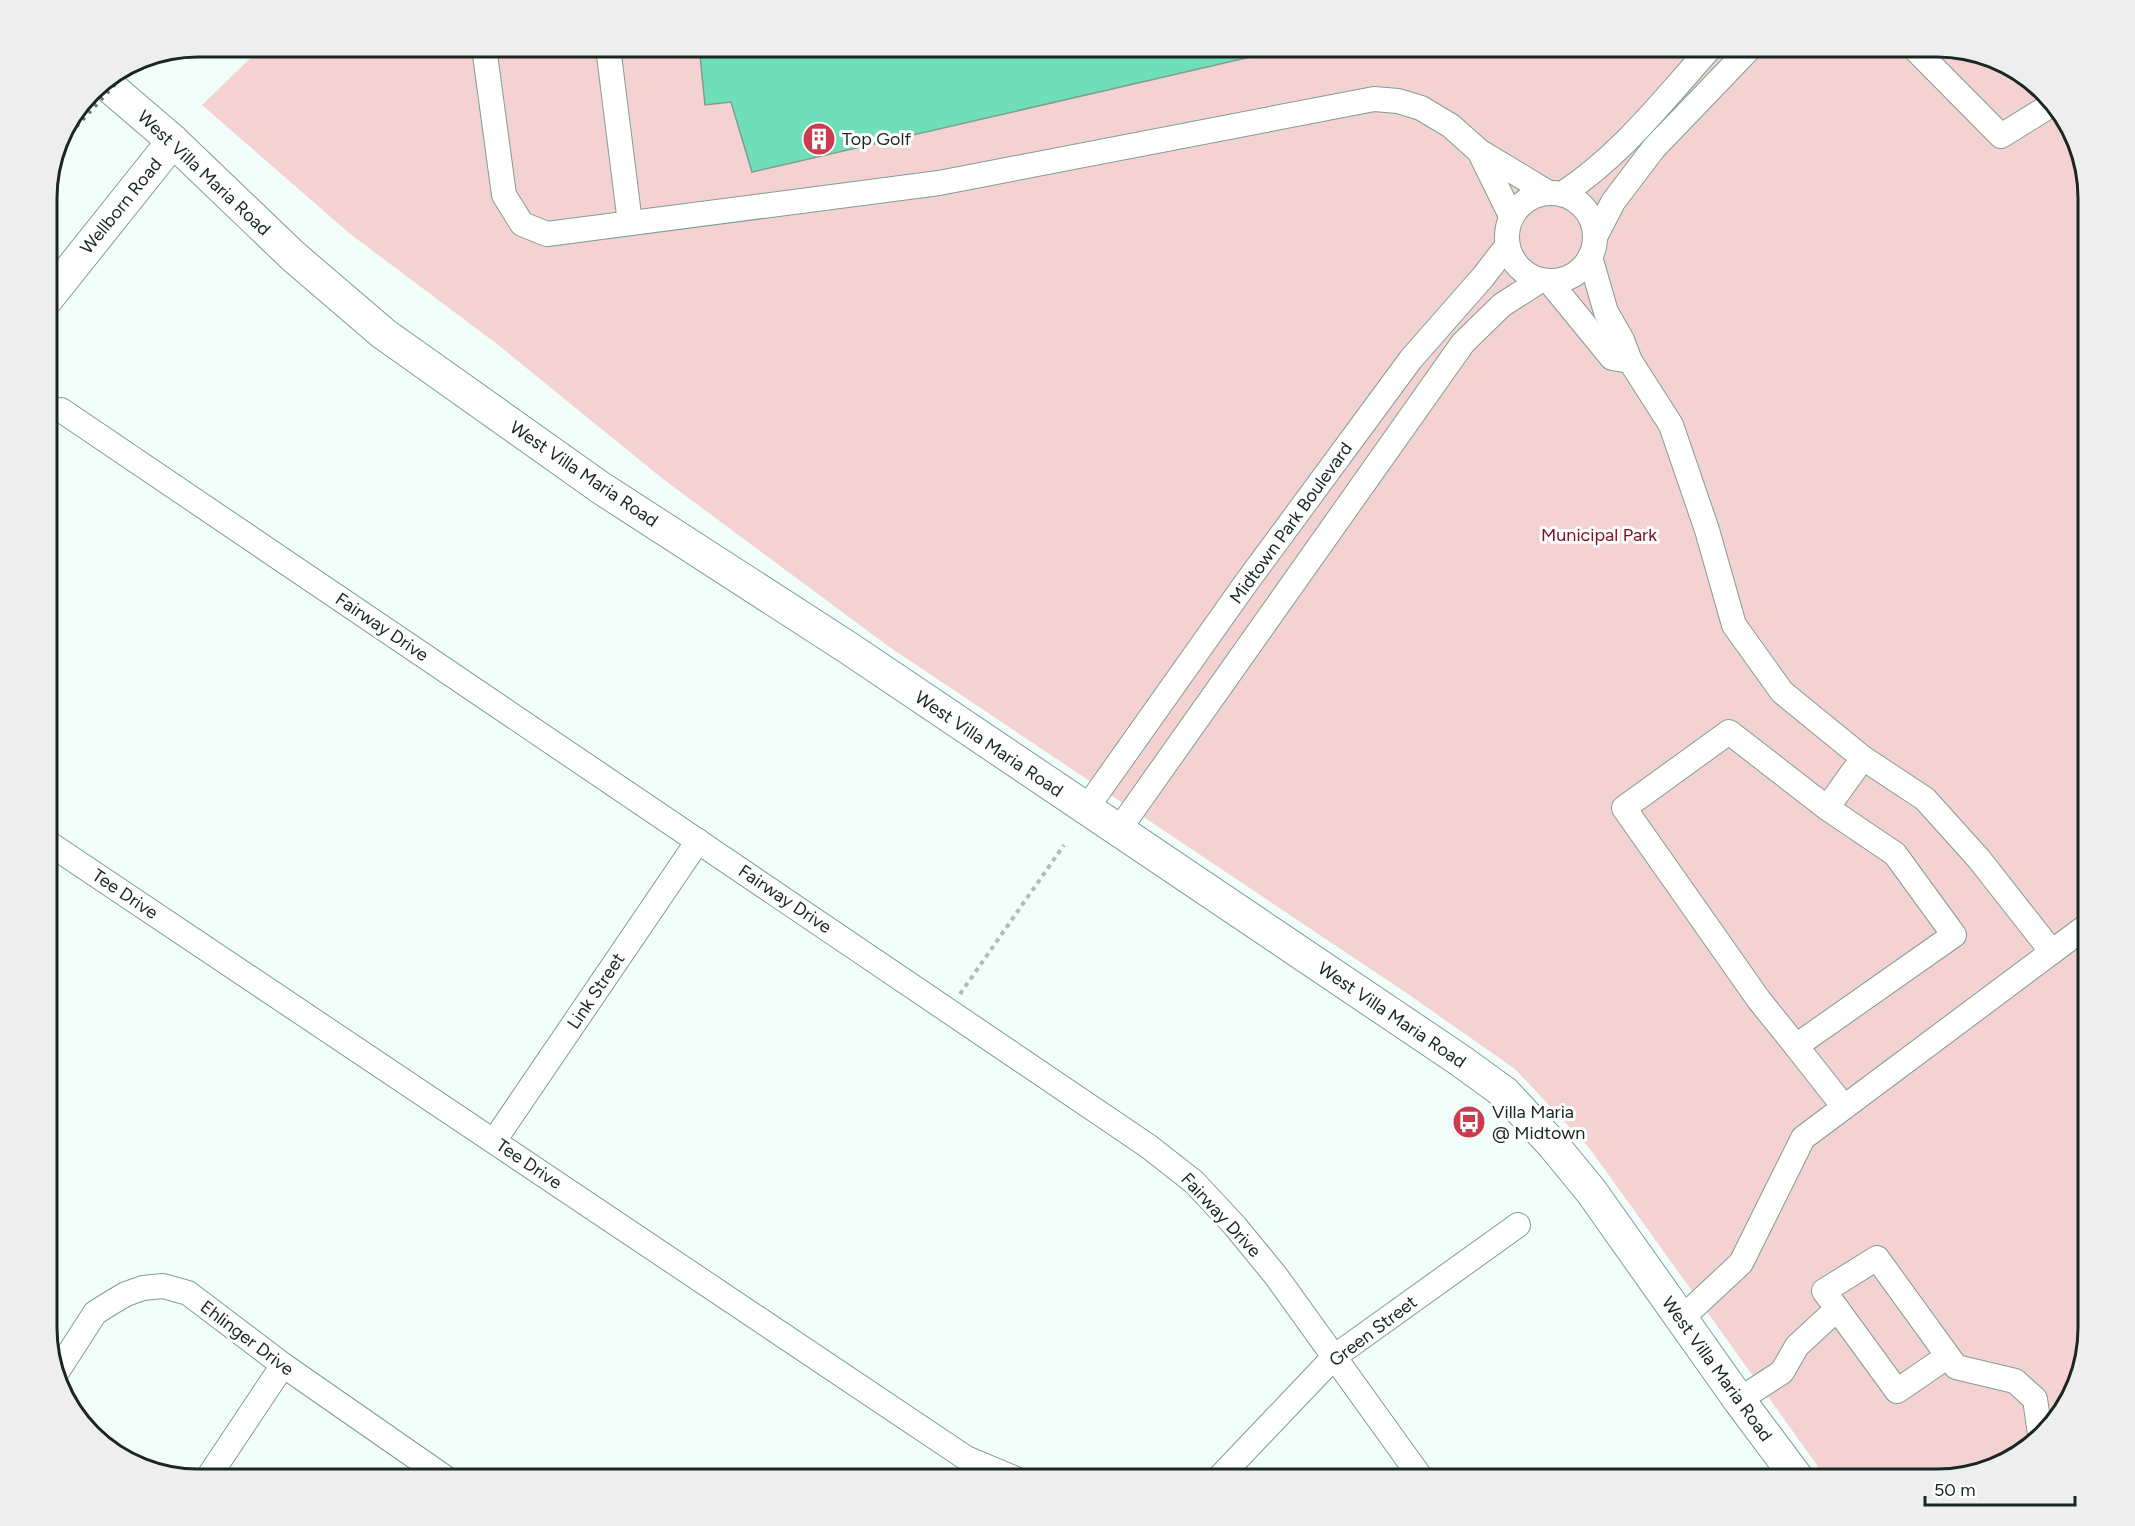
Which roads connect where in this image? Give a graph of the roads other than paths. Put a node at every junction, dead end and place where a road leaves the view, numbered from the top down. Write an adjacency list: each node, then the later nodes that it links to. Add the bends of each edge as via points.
1 (485, 57): 12 (street, via 504,195 522,224 547,234)
2 (609, 57): 12 (street)
3 (1701, 57): 10 (street, via 1613,155 1590,175)
4 (1741, 57): 14 (street, via 1654,148 1613,202)
5 (1924, 57): 7 (street, via 2001,136)
6 (110, 87): 8 (main road, West Villa Maria Road)
7 (2046, 108)
8 (173, 141): 16 (main road, Wellborn Road); 21 (main road, West Villa Maria Road, via 293,256 384,334 601,488 850,649)
9 (1479, 151): 10 (street); 11 (street); 12 (street, via 1451,126 1421,108 1374,99 939,183)
10 (1555, 193): 11 (street, via 1533,196); 14 (street, via 1575,200 1586,210 1592,223)
11 (1511, 216): 13 (street)
12 (630, 223)
13 (1507, 246): 15 (street, via 1519,268); 21 (street, Midtown Park Boulevard, via 1412,359 1246,583)
14 (1592, 247): 15 (street, via 1582,268 1561,280); 17 (street, via 1606,312)
15 (1545, 281): 17 (street, via 1612,358); 22 (street, Midtown Park Boulevard, via 1502,305 1463,342)
16 (57, 286)
17 (1630, 361): 19 (street, via 1671,424 1734,625 1782,692)
18 (61, 410): 23 (street, Fairway Drive)
19 (1863, 758): 20 (street); 26 (street, via 1924,799 1979,859)
20 (1827, 808): 27 (street, via 1895,854 1954,935); 27 (street, via 1729,732 1624,808 1759,1000)
21 (1086, 809): 22 (main road, West Villa Maria Road)
22 (1118, 831): 32 (main road, West Villa Maria Road, via 1504,1093 1591,1191)
23 (698, 841): 29 (street, Link Street); 34 (street, Fairway Drive, via 1148,1146 1194,1182 1276,1276)
24 (57, 849): 29 (street, Tee Drive)
25 (2078, 932): 26 (street)
26 (2052, 952): 28 (street)
27 (1796, 1046): 28 (street)
28 (1844, 1107): 32 (street, via 1803,1138 1741,1263)
29 (494, 1141): 41 (street, Tee Drive, via 966,1458)
30 (1518, 1225): 34 (street, Green Street)
31 (1837, 1309): 33 (street, via 1897,1391); 33 (street, via 1824,1292 1877,1258); 37 (street, via 1797,1346 1782,1372)
32 (1681, 1319): 37 (main road, West Villa Maria Road)
33 (1948, 1356): 38 (street, via 1956,1366 2015,1381 2035,1399)
34 (1334, 1357): 42 (street, Green Street); 43 (street, Fairway Drive)
35 (62, 1364): 36 (street, Ehlinger Drive, via 95,1313 126,1294 163,1286 188,1293)
36 (283, 1365): 39 (street); 40 (street, Ehlinger Drive)
37 (1738, 1400): 44 (main road, West Villa Maria Road)
38 (2039, 1426)
39 (214, 1469)
40 (433, 1469)
41 (992, 1469)
42 (1228, 1469)
43 (1415, 1469)
44 (1790, 1469)

